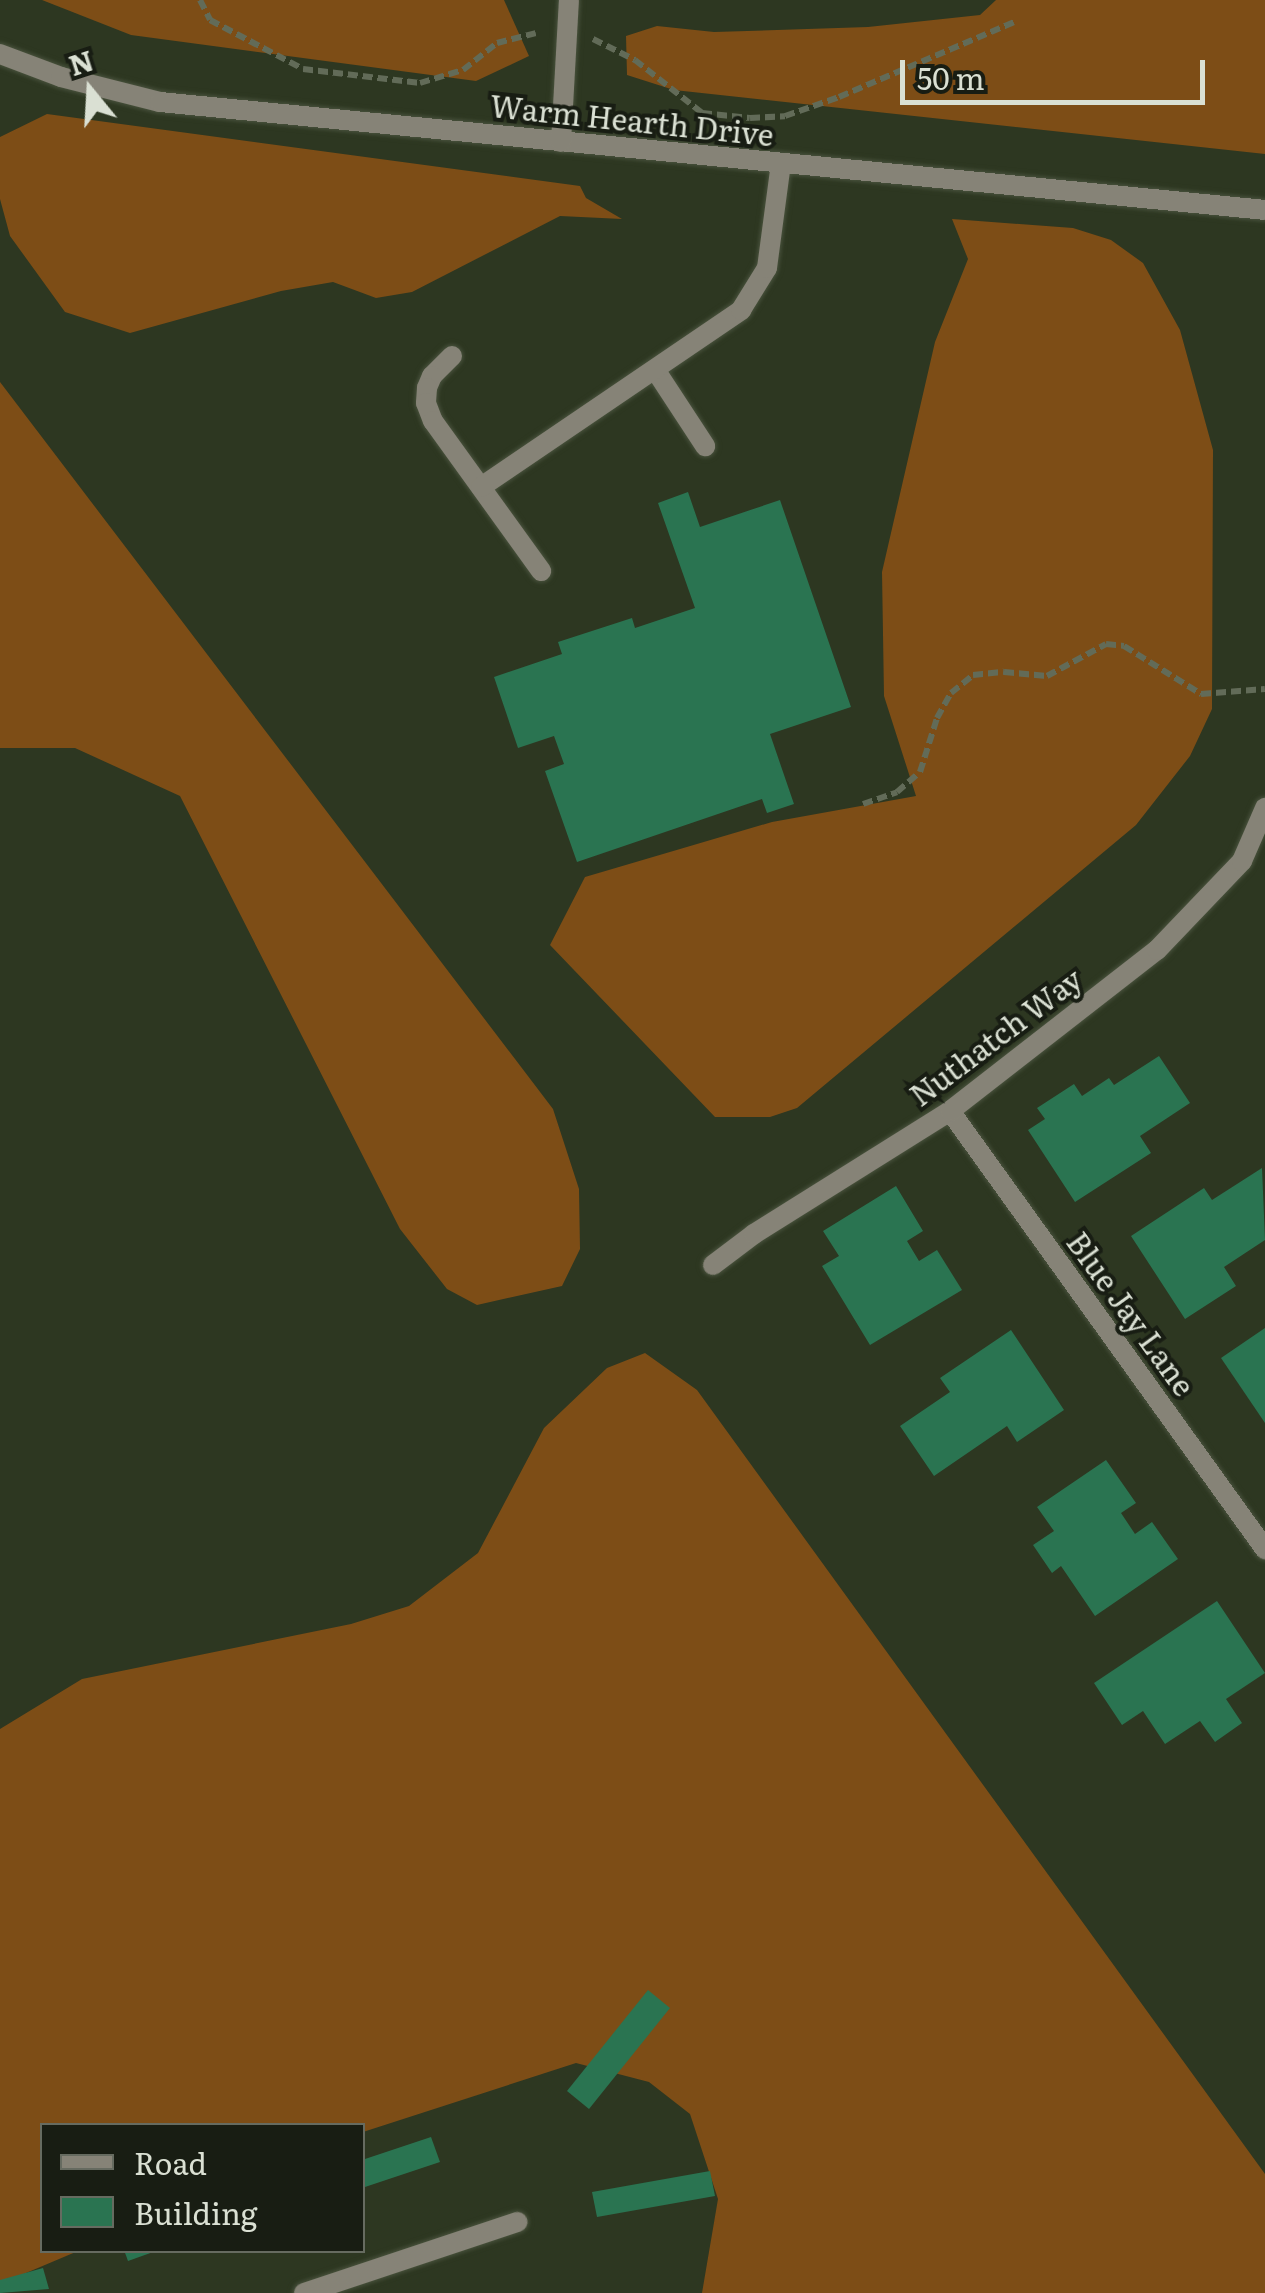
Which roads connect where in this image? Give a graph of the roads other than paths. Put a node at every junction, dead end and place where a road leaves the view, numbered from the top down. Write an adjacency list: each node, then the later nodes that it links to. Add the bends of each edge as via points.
1 (570, 0): 3 (street)
2 (0, 54): 3 (street, Warm Hearth Drive, via 62,78 160,102)
3 (561, 142): 4 (street, Warm Hearth Drive)
4 (781, 163): 5 (street, Warm Hearth Drive); 7 (street, via 760,286 729,320)
5 (1265, 210)
6 (452, 356): 9 (street, via 432,376 426,403)
7 (656, 371): 8 (street); 9 (street)
8 (705, 446)
9 (481, 486): 10 (street)
10 (541, 571)
11 (1265, 808): 12 (street, Nuthatch Way, via 1242,862 1157,950)
12 (950, 1112): 13 (street, Nuthatch Way); 14 (street, Blue Jay Lane)
13 (713, 1265)
14 (1265, 1549)
15 (518, 2222): 16 (street)
16 (304, 2293)

